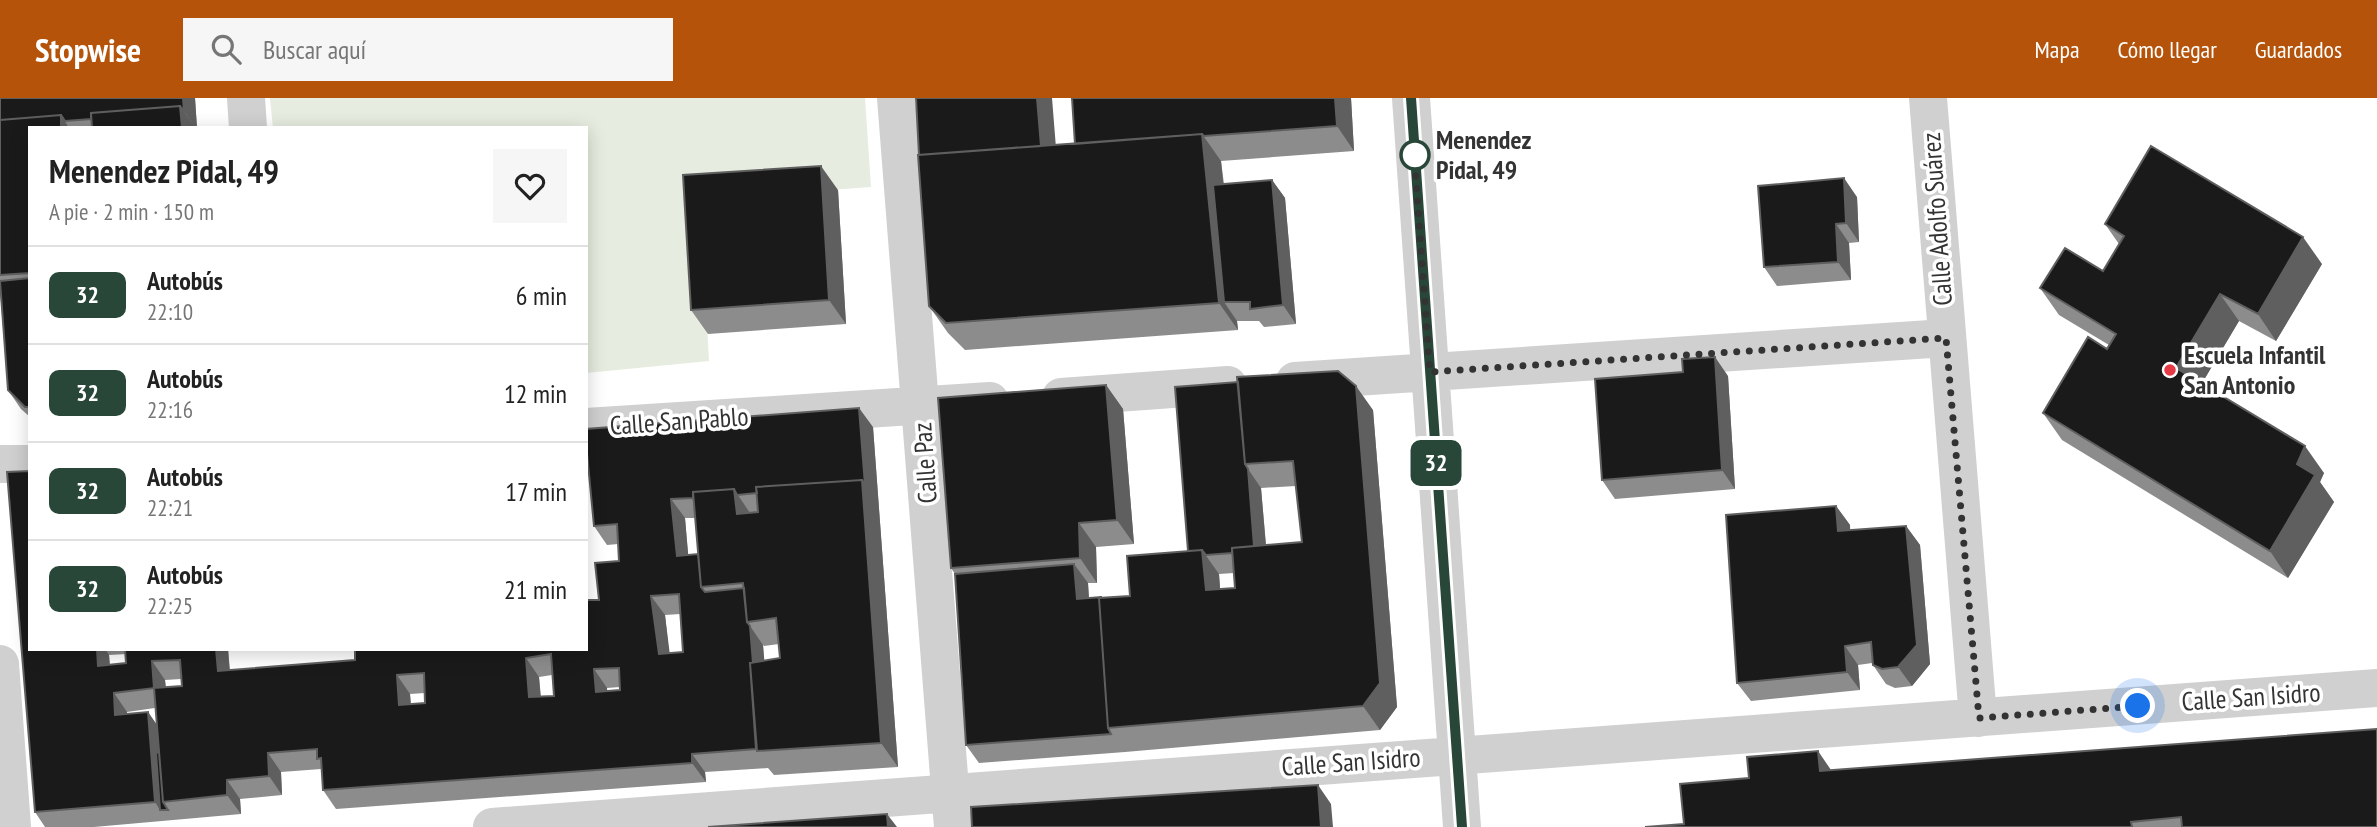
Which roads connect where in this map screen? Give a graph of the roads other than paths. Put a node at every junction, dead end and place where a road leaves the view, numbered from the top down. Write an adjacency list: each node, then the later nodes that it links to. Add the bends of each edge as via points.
1 (246, 98): 5 (street)
2 (897, 98): 8 (street, Calle Paz)
3 (1410, 98): 7 (street)
4 (1928, 98): 6 (street, Calle Adolfo Suárez)
5 (248, 126)
6 (1946, 338): 7 (street, Calle San Pablo); 14 (street, Calle Adolfo Suárez)
7 (1430, 372): 8 (street, Calle San Pablo); 15 (street)
8 (920, 405): 9 (street, Calle San Pablo); 16 (street, Calle Paz)
9 (588, 427)
10 (0, 464): 11 (street)
11 (28, 464)
12 (0, 664): 17 (street)
13 (2377, 688): 14 (street, Calle San Isidro)
14 (1979, 718): 15 (street, Calle San Isidro)
15 (1457, 755): 16 (street, Calle San Isidro); 19 (street)
16 (951, 809): 18 (street, Calle San Isidro)
17 (12, 827)
18 (492, 827)
19 (1462, 827)

